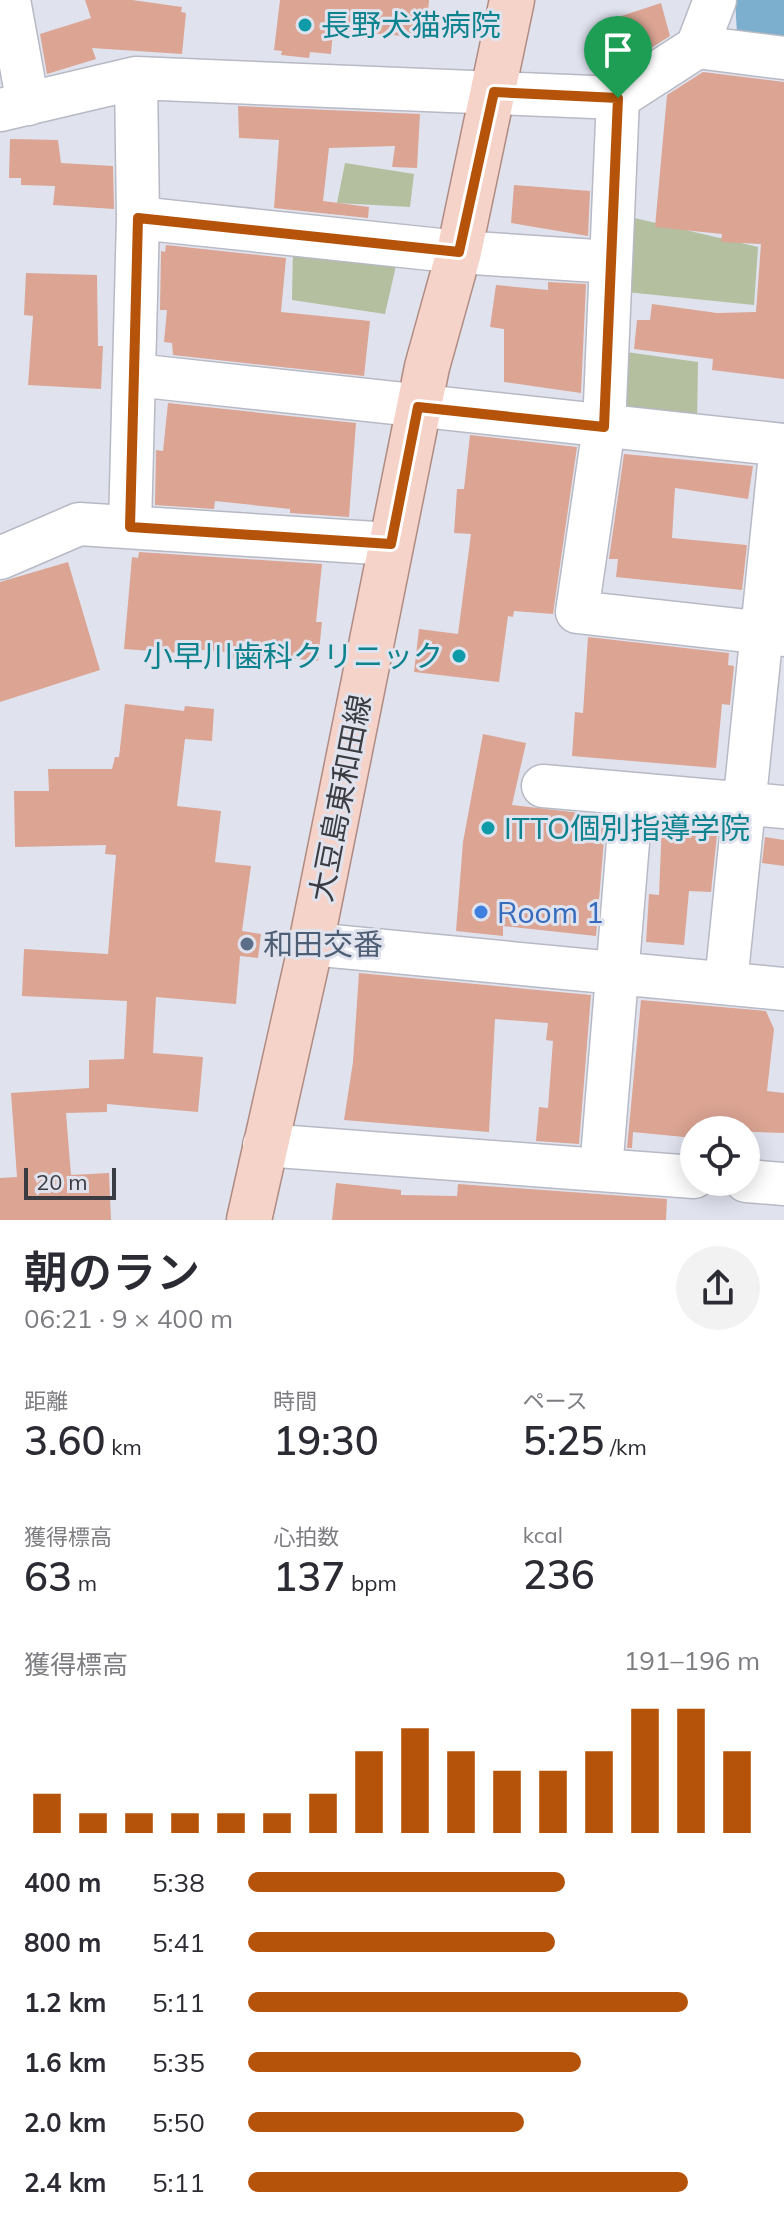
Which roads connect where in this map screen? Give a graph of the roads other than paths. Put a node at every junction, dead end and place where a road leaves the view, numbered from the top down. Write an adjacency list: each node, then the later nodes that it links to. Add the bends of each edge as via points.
1 (9, 0): 9 (street)
2 (512, 0): 7 (main road, 大豆島東和田線)
3 (715, 0): 4 (street)
4 (697, 47): 5 (street); 8 (street)
5 (784, 58)
6 (136, 78): 7 (street); 9 (street); 10 (street)
7 (494, 92): 8 (street); 11 (main road, 大豆島東和田線)
8 (618, 98): 12 (street)
9 (14, 107)
10 (138, 218): 11 (street); 13 (street)
11 (459, 252): 12 (street); 14 (main road, 大豆島東和田線)
12 (611, 262): 15 (street)
13 (135, 375): 14 (street); 17 (street)
14 (418, 407): 15 (street); 18 (main road, 大豆島東和田線)
15 (604, 427): 16 (street); 20 (street, via 577,612)
16 (783, 445): 20 (street)
17 (130, 527): 18 (street); 19 (street, via 79,524)
18 (391, 544): 24 (main road, 大豆島東和田線)
19 (0, 558)
20 (773, 634): 23 (street)
21 (543, 786): 22 (street)
22 (632, 794): 23 (street); 25 (street)
23 (764, 806): 26 (street)
24 (311, 944): 25 (street); 28 (main road, 大豆島東和田線)
25 (617, 973): 26 (street); 29 (street)
26 (726, 983): 27 (street)
27 (784, 989)
28 (264, 1145): 29 (street); 33 (main road, 大豆島東和田線)
29 (601, 1170): 30 (street)
30 (680, 1176)
31 (760, 1182): 32 (street)
32 (784, 1184)
33 (249, 1220)

